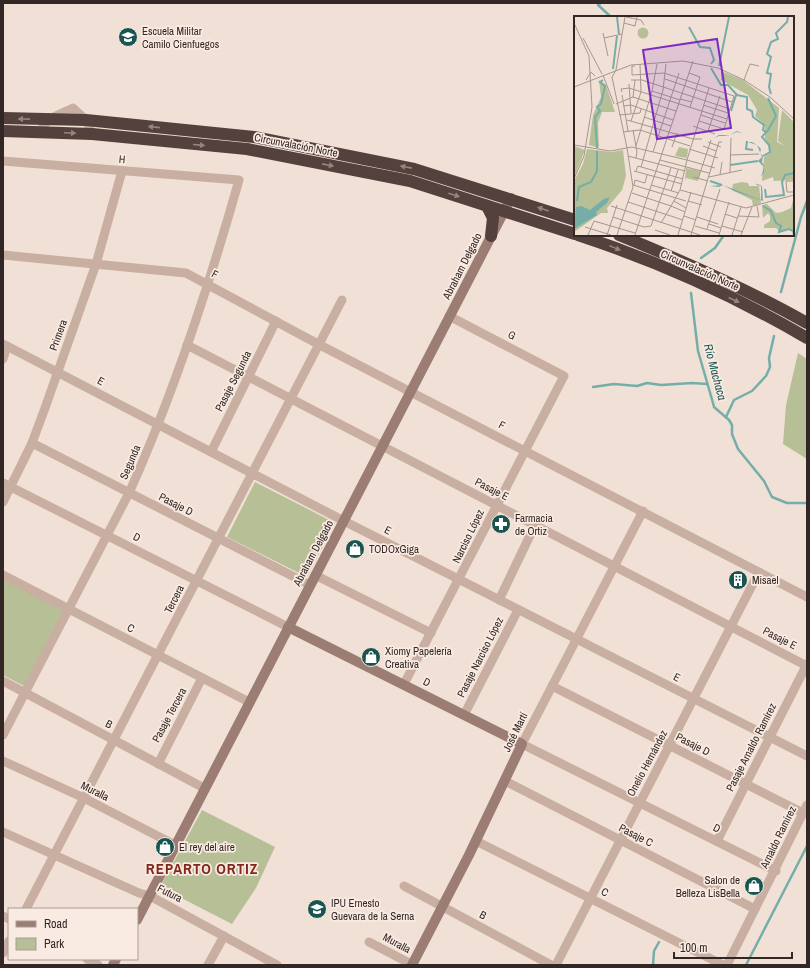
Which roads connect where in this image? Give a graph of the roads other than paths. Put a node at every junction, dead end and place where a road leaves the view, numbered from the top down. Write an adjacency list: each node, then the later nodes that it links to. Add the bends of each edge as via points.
1 (3, 118): 2 (highway, Circunvalación Norte, one-way to 1)
2 (49, 119): 3 (highway, Circunvalación Norte); 5 (street)
3 (86, 120): 6 (street); 10 (highway, Circunvalación Norte, one-way to 3, via 414,169 254,137)
4 (3, 131): 5 (highway, Circunvalación Norte)
5 (40, 132): 6 (highway, Circunvalación Norte, one-way to 6)
6 (92, 134): 11 (highway, Circunvalación Norte, one-way to 11, via 247,149 410,181)
7 (3, 161): 8 (street, H)
8 (122, 171): 9 (street, H); 19 (street, Primera)
9 (239, 180): 20 (street, Segunda)
10 (511, 198): 12 (street, Abraham Delgado); 13 (highway, Circunvalación Norte, one-way to 10)
11 (486, 206): 12 (highway, Circunvalación Norte); 15 (highway, via 493,218)
12 (504, 211): 14 (highway, Circunvalación Norte); 15 (street, Abraham Delgado)
13 (574, 220)
14 (574, 234)
15 (491, 236): 22 (street, Abraham Delgado)
16 (579, 236): 25 (highway, Circunvalación Norte, one-way to 25, via 662,267 769,316)
17 (621, 236): 24 (highway, Circunvalación Norte, via 774,304)
18 (3, 255): 19 (street, F)
19 (96, 264): 20 (street, F, via 186,273); 30 (street, Primera)
20 (209, 279): 23 (street, F); 28 (street, Segunda)
21 (342, 300): 26 (street, Tercera)
22 (449, 316): 31 (street, G); 33 (street, Abraham Delgado)
23 (276, 321): 26 (street, F); 32 (street, Pasaje Segunda)
24 (807, 323)
25 (807, 338)
26 (318, 344): 33 (street, F); 34 (street, Tercera)
27 (5, 345): 29 (street); 30 (street, E)
28 (187, 345): 32 (street, Pasaje E); 35 (street, Segunda)
29 (3, 359)
30 (58, 372): 35 (street, E); 36 (street, Primera)
31 (564, 376): 38 (street, Narciso López)
32 (250, 377): 34 (street, Pasaje E); 39 (street, Pasaje Segunda)
33 (410, 392): 37 (street, Abraham Delgado); 38 (street, F)
34 (291, 399): 37 (street, Pasaje E); 40 (street, Tercera)
35 (158, 424): 39 (street, E); 42 (street, Segunda)
36 (32, 443): 41 (street, Primera); 42 (street, Pasaje D)
37 (382, 446): 44 (street, Pasaje E); 46 (street, Abraham Delgado)
38 (526, 450): 44 (street, Narciso López); 45 (street, F)
39 (211, 452): 40 (street, E)
40 (252, 474): 46 (street, E); 49 (street, Tercera)
41 (7, 485): 43 (street, Primera); 48 (street, D)
42 (129, 493): 48 (street, Segunda); 49 (street, Pasaje D)
43 (3, 502)
44 (497, 505): 47 (street, Pasaje E); 54 (street, Narciso López)
45 (643, 511): 50 (street, José Martí); 51 (street, F)
46 (344, 521): 53 (street, Abraham Delgado); 54 (street, E)
47 (535, 525): 50 (street, Pasaje E); 58 (street, Pasaje Narciso López)
48 (107, 536): 55 (street, D); 59 (street, Segunda)
49 (219, 539): 55 (street, Tercera); 56 (street, Pasaje D)
50 (614, 566): 61 (street, Pasaje E); 64 (street, José Martí)
51 (759, 572): 57 (street, F); 61 (street, Onelio Hernández)
52 (3, 575): 59 (street, C)
53 (315, 575): 56 (street, Abraham Delgado); 63 (street)
54 (460, 580): 58 (street, E); 63 (street, Narciso López)
55 (197, 581): 62 (street, D); 65 (street, Tercera)
56 (310, 585): 62 (street, Abraham Delgado)
57 (807, 597)
58 (499, 600): 60 (street, E)
59 (69, 610): 65 (street, C); 71 (street, Segunda)
60 (518, 610): 64 (street, E); 74 (street, Pasaje Narciso López)
61 (731, 626): 66 (street, Pasaje E); 72 (street, Onelio Hernández)
62 (288, 627): 69 (street, D); 73 (street, Abraham Delgado)
63 (431, 633): 69 (street, Narciso López)
64 (576, 639): 70 (street, José Martí); 72 (street, E)
65 (158, 656): 67 (street, C); 77 (street, Tercera)
66 (807, 665): 76 (street, Pasaje Arnaldo Ramírez)
67 (202, 678): 73 (street, C); 82 (street, Pasaje Tercera)
68 (3, 681): 71 (street, B)
69 (404, 684): 74 (street, D)
70 (552, 686): 78 (street, José Martí); 79 (street, Pasaje D)
71 (24, 693): 75 (street, Segunda); 77 (street, B)
72 (694, 699): 76 (street, E); 79 (street, Onelio Hernández)
73 (249, 702): 85 (street, Abraham Delgado)
74 (464, 715): 78 (street, D)
75 (3, 735)
76 (770, 737): 80 (street, E); 84 (street, Pasaje Arnaldo Ramírez)
77 (114, 740): 82 (street, B); 86 (street, Tercera)
78 (522, 744): 83 (street, José Martí); 87 (street, D)
79 (669, 746): 84 (street, Pasaje D); 87 (street, Onelio Hernández)
80 (807, 756)
81 (3, 761): 86 (street, Muralla)
82 (158, 764): 85 (street, B)
83 (505, 781): 90 (street, Pasaje C); 91 (street, José Martí)
84 (746, 784): 88 (street, Pasaje D); 92 (street, Pasaje Arnaldo Ramírez)
85 (204, 788): 93 (street, Abraham Delgado)
86 (84, 798): 93 (street, Muralla); 94 (street, Tercera)
87 (640, 802): 90 (street, Onelio Hernández); 92 (street, D)
88 (805, 809): 95 (street, Arnaldo Ramírez)
89 (3, 832): 94 (street, Futura)
90 (620, 840): 98 (street, Onelio Hernández); 101 (street, Pasaje C)
91 (476, 841): 98 (street, C); 99 (street, José Martí)
92 (717, 842): 95 (street, D)
93 (175, 845): 97 (street, Abraham Delgado)
94 (54, 854): 97 (street, Futura); 100 (street, Tercera)
95 (776, 871): 101 (street, Arnaldo Ramírez)
96 (404, 886): 99 (street, B)
97 (150, 896): 102 (street, Abraham Delgado); 103 (street, Futura)
98 (590, 898): 113 (street, Onelio Hernández); 114 (street, C)
99 (442, 907): 111 (street, José Martí); 112 (street, B)
100 (27, 908)
101 (755, 910): 115 (street, Arnaldo Ramírez)
102 (138, 918)
103 (224, 936): 109 (street); 110 (street, Futura)
104 (369, 942): 111 (street, Muralla)
105 (8, 943): 106 (street)
106 (3, 953)
107 (89, 960): 108 (street)
108 (98, 965)
109 (208, 965)
110 (277, 965)
111 (412, 965)
112 (552, 965)
113 (556, 965)
114 (723, 965)
115 (728, 965)

